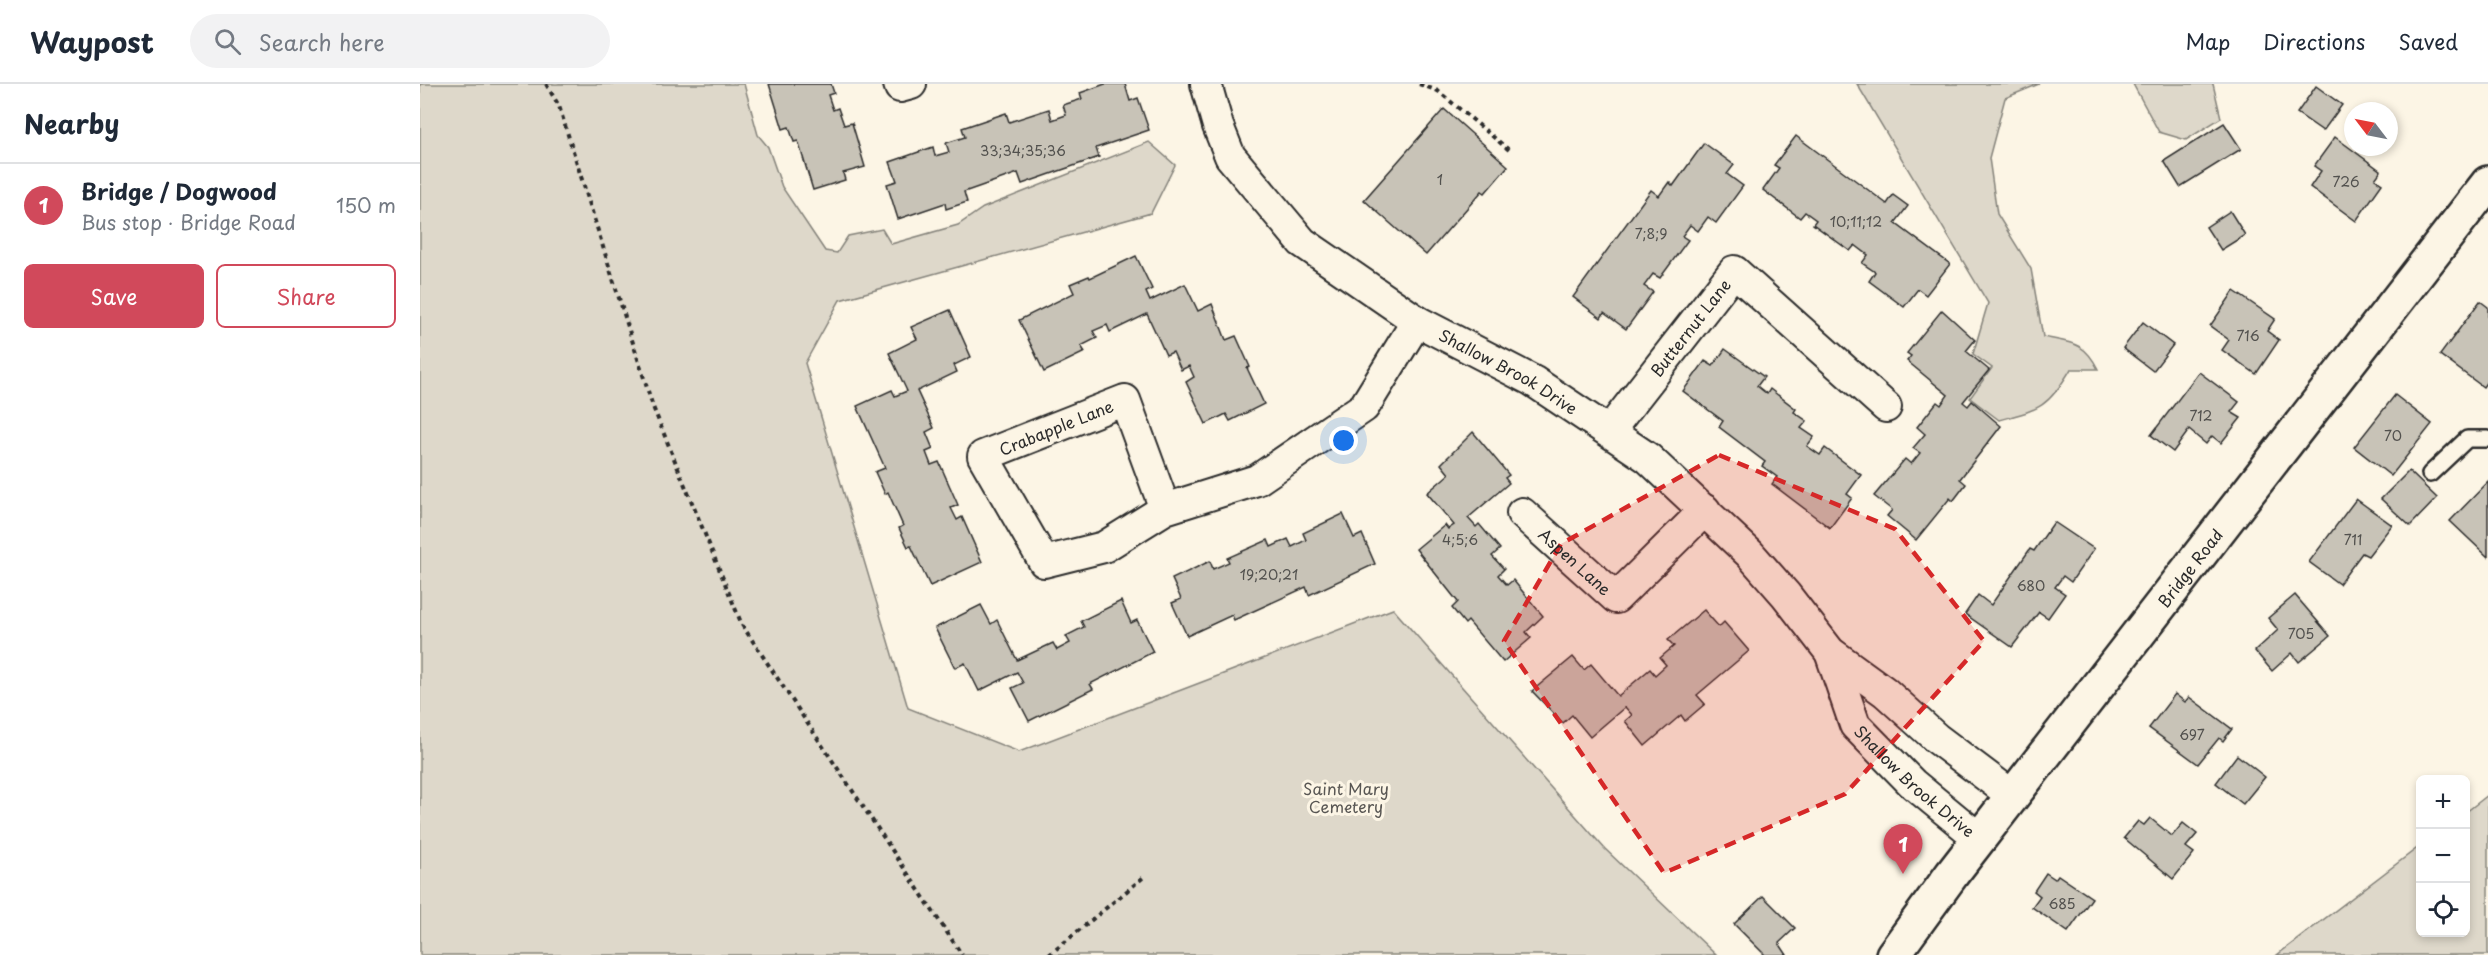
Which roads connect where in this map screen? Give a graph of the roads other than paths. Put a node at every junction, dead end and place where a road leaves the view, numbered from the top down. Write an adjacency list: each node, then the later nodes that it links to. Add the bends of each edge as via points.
1 (899, 84): 2 (street)
2 (911, 84)
3 (1206, 84): 5 (street, Shallow Brook Drive, via 1230,156 1302,242)
4 (2488, 183): 14 (main road, Bridge Road)
5 (1417, 321): 7 (street, Shallow Brook Drive, via 1533,381); 10 (street, Crabapple Lane, via 1364,407 1257,480)
6 (1886, 407): 7 (street, Butternut Lane, via 1734,271)
7 (1610, 430): 11 (street, Shallow Brook Drive, via 1648,458)
8 (2488, 439): 9 (lane, via 2467,439)
9 (2430, 474)
10 (1165, 509): 10 (street, Crabapple Lane, via 1104,547 1044,562 983,456 1125,400)
11 (1705, 510): 12 (street, Aspen Lane, via 1616,598); 13 (street, Shallow Brook Drive, via 1779,586)
12 (1522, 513)
13 (1830, 652): 14 (street, Shallow Brook Drive); 15 (street, Shallow Brook Drive, via 1855,725 1912,783)
14 (2013, 796): 15 (main road, Bridge Road)
15 (1980, 839): 16 (main road, Bridge Road)
16 (1893, 955)

